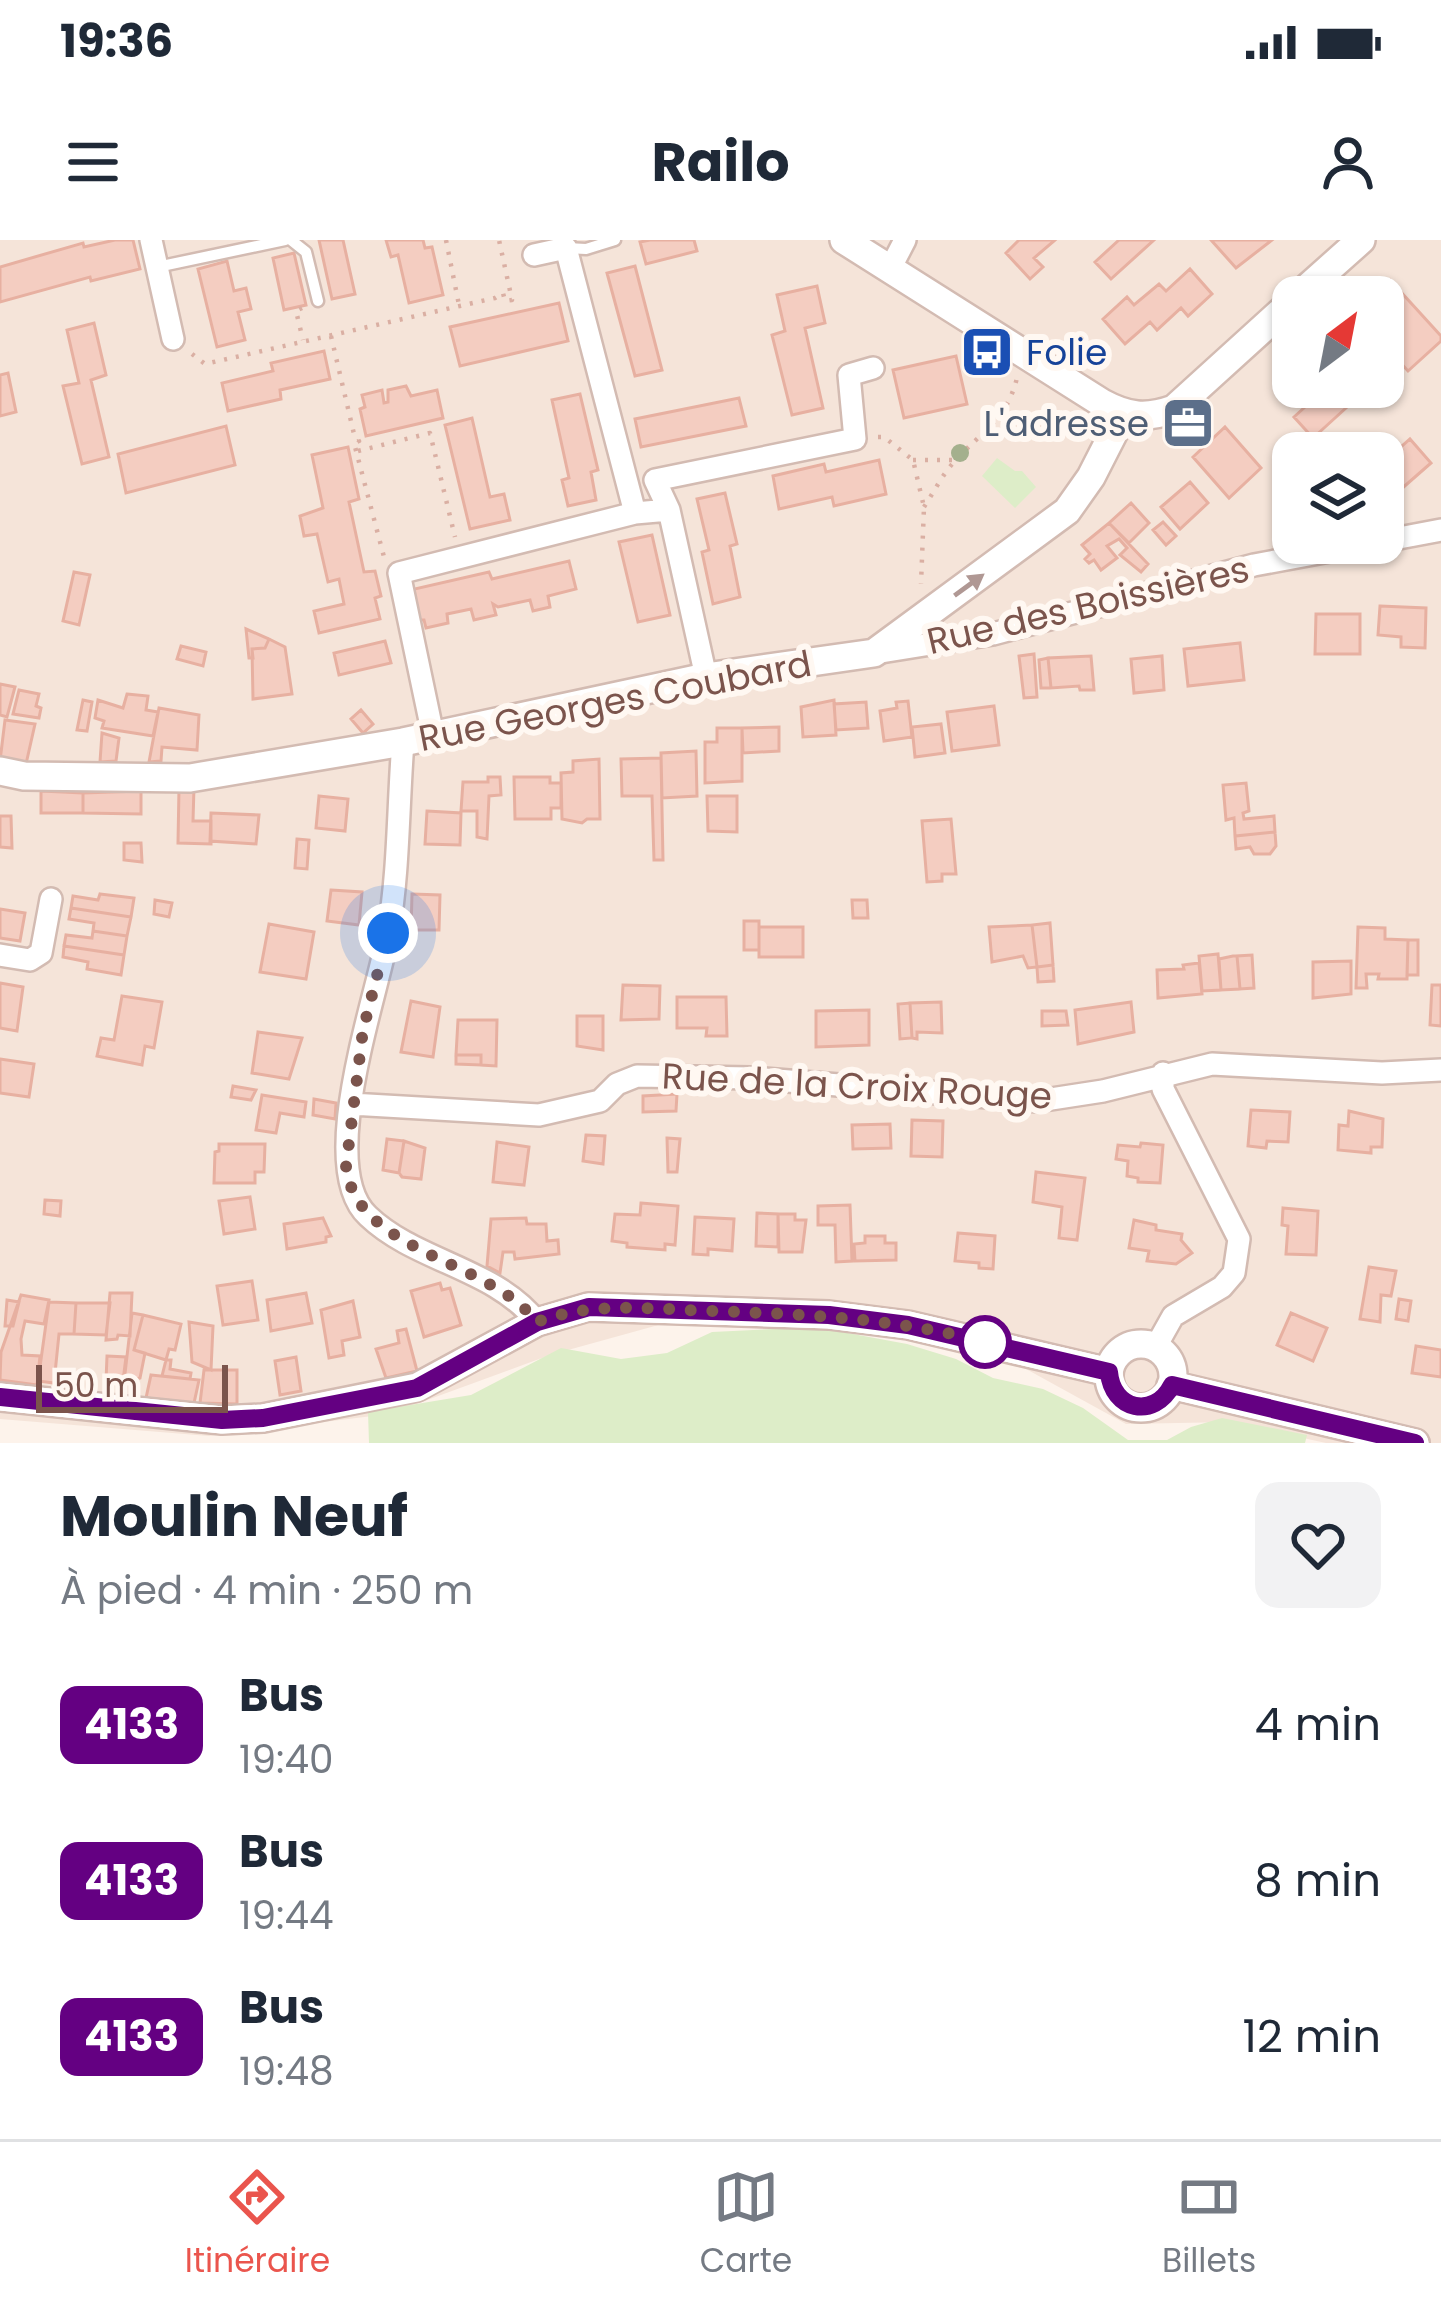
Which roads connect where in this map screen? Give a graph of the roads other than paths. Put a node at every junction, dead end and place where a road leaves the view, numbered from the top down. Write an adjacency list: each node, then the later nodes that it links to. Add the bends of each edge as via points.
1 (151, 240): 9 (street)
2 (288, 240): 9 (lane); 12 (lane, via 306,252)
3 (615, 240): 7 (lane)
4 (844, 240): 10 (street)
5 (905, 240): 10 (street)
6 (1360, 240): 11 (street)
7 (566, 248): 8 (street); 18 (street)
8 (535, 255)
9 (157, 267): 14 (street)
10 (890, 269): 16 (street)
11 (1320, 276)
12 (318, 301)
13 (1272, 320): 16 (street, via 1174,409)
14 (173, 340)
15 (873, 368): 17 (street, via 849,375 855,439 655,480)
16 (1135, 417): 22 (street, Rue Georges Coubard, one-way to 16, via 1066,512 1116,428)
17 (669, 510): 18 (street); 23 (street)
18 (635, 513): 24 (street, via 399,573)
19 (1441, 530): 20 (street)
20 (1404, 537)
21 (1272, 562): 22 (street, Rue des Boissières, via 993,634)
22 (874, 653): 23 (street, Rue Georges Coubard)
23 (706, 677): 24 (street, Rue Georges Coubard)
24 (433, 735): 25 (street, Rue Georges Coubard)
25 (403, 742): 26 (street, Rue Georges Coubard, via 190,778); 31 (street, via 388,933)
26 (0, 771)
27 (51, 898): 28 (street, via 41,953 30,960)
28 (0, 955)
29 (1441, 1070): 30 (street, Rue de la Croix Rouge, via 1212,1064)
30 (1163, 1073): 31 (street, Rue de la Croix Rouge, via 1038,1101 637,1076 600,1101 539,1115); 33 (street, via 1163,1088 1239,1239 1234,1274 1173,1316)
31 (351, 1104): 32 (street, via 346,1167 365,1215 500,1290)
32 (537, 1322): 34 (street, via 589,1307 829,1315); 36 (street, via 417,1388 263,1418)
33 (1155, 1348): 34 (street, via 1126,1348); 35 (street, via 1168,1360)
34 (1109, 1372): 35 (street, via 1120,1400 1139,1408 1159,1402)
35 (1172, 1385): 37 (street)
36 (0, 1397)
37 (1415, 1443)

